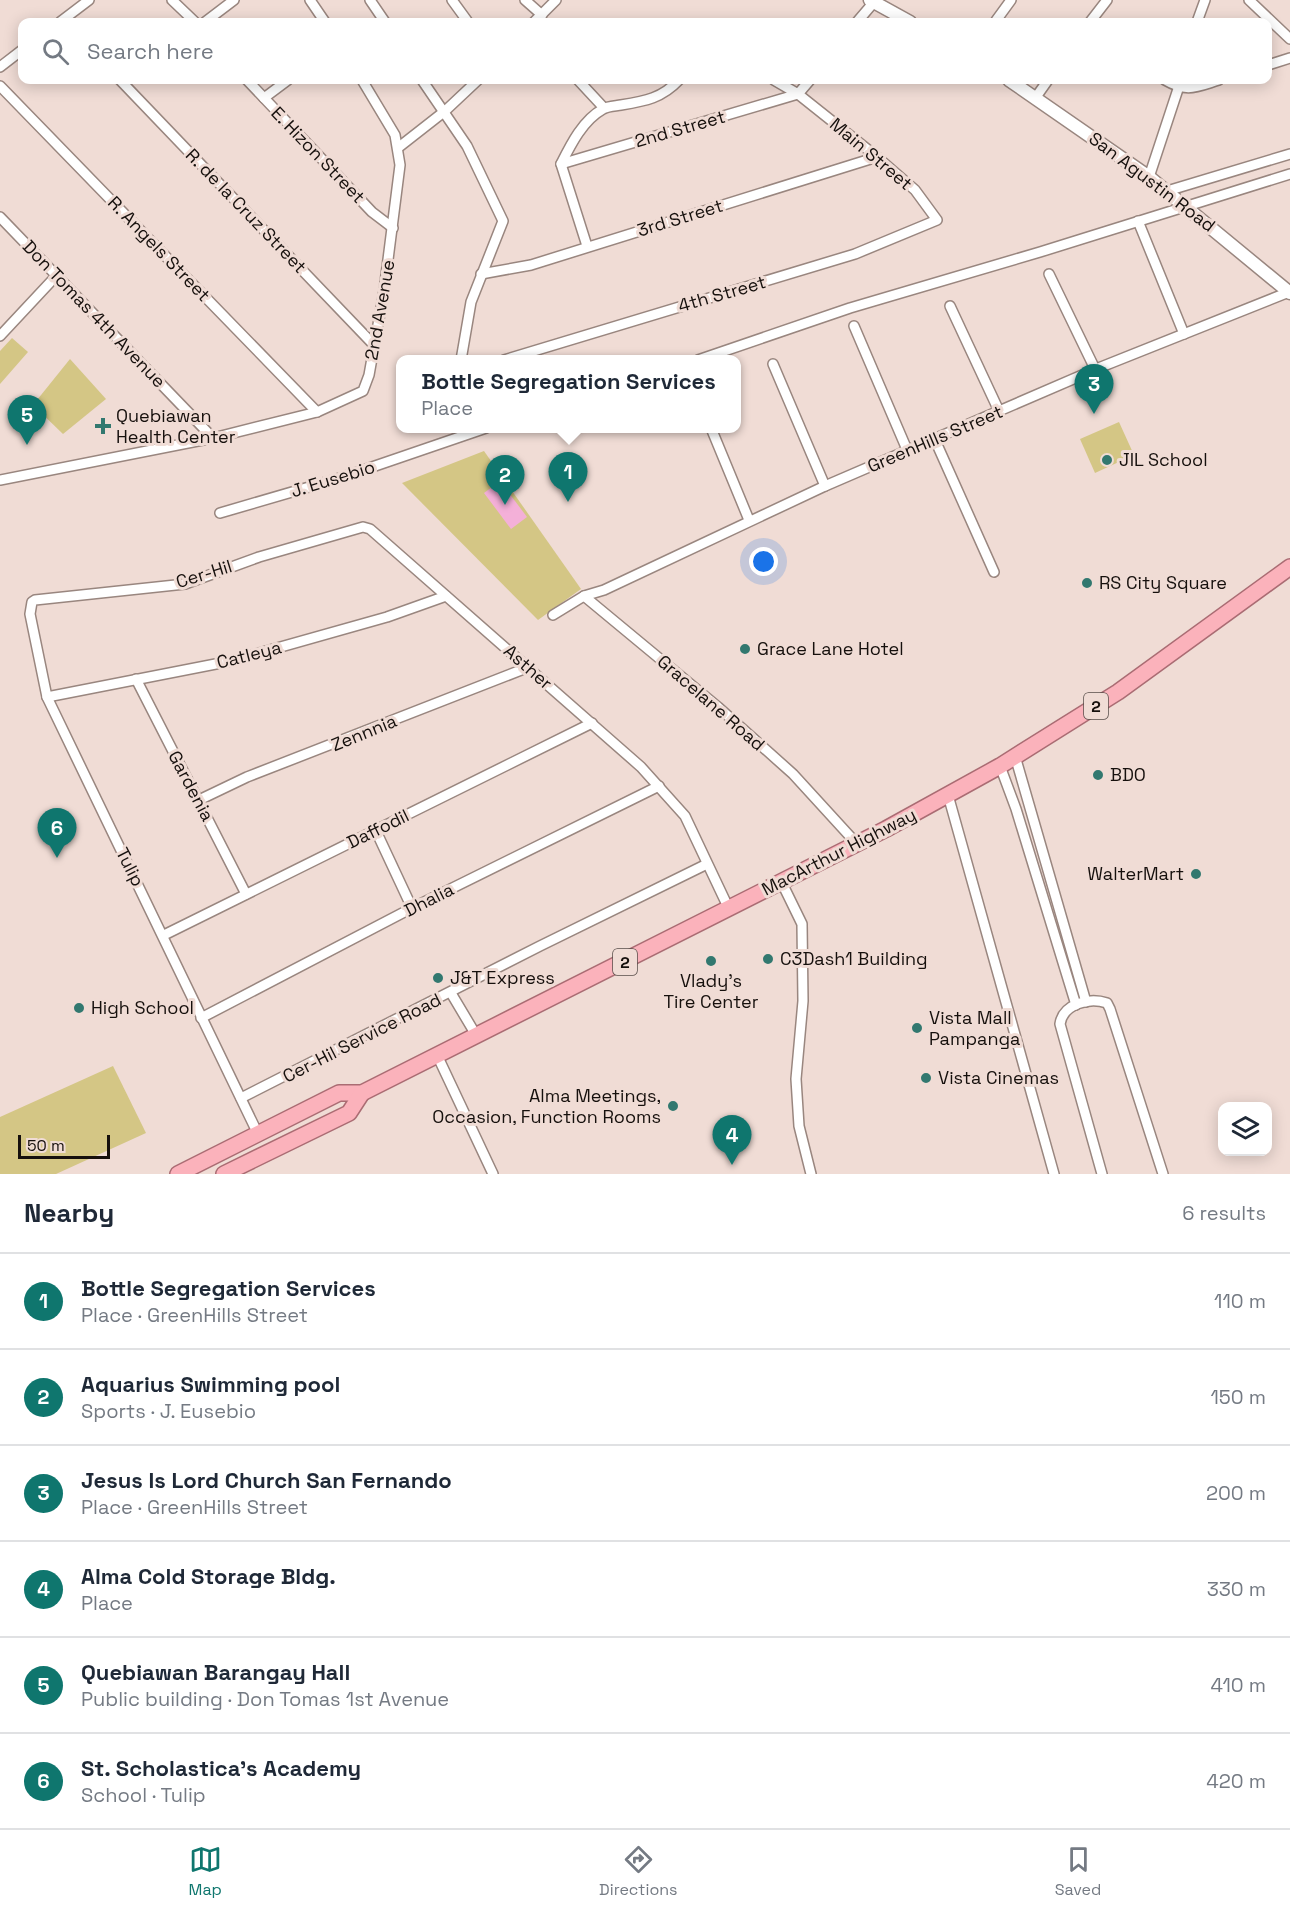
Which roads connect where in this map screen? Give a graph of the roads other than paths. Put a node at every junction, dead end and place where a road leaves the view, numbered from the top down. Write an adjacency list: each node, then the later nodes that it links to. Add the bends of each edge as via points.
1 (89, 0): 15 (street)
2 (172, 0): 16 (street)
3 (234, 0): 17 (street)
4 (310, 0): 18 (street)
5 (370, 0): 19 (street)
6 (452, 0): 20 (street)
7 (525, 0): 14 (street)
8 (556, 0): 14 (street)
9 (1011, 0): 24 (street)
10 (1107, 0): 25 (street)
11 (1205, 0): 26 (street)
12 (1248, 0): 27 (street)
13 (872, 1): 22 (street); 23 (street)
14 (542, 15): 21 (street)
15 (68, 18)
16 (191, 18)
17 (211, 18)
18 (322, 18)
19 (382, 18)
20 (465, 18)
21 (539, 18)
22 (860, 18)
23 (903, 18)
24 (998, 18)
25 (1092, 18)
26 (1198, 18)
27 (1267, 18)
28 (1272, 22): 29 (street)
29 (1290, 39)
30 (18, 53): 33 (street)
31 (1290, 58): 32 (street)
32 (1272, 64)
33 (0, 67)
34 (124, 84): 75 (street, R. de la Cruz Street)
35 (251, 84): 51 (street, E. Hizon Street)
36 (283, 84): 51 (street)
37 (365, 84): 54 (street, 2nd Avenue, via 385,114)
38 (425, 84): 53 (street)
39 (474, 84): 53 (street)
40 (582, 84): 52 (street)
41 (675, 84): 52 (street, via 652,100)
42 (781, 84): 49 (street, Main Street)
43 (807, 84): 49 (street)
44 (1015, 84): 50 (street, San Agustin Road)
45 (1045, 84): 50 (street)
46 (1180, 84): 47 (street, via 1191,88); 59 (street)
47 (1206, 84)
48 (0, 86): 82 (street, R. Angels Street)
49 (798, 94): 56 (street, Main Street); 57 (street, 2nd Street)
50 (1036, 97): 59 (street, San Agustin Road)
51 (264, 98): 65 (street, E. Hizon Street, via 372,212)
52 (604, 108): 57 (street, via 587,123)
53 (445, 111): 54 (street); 67 (street, via 484,177 503,221)
54 (399, 147): 65 (street, 2nd Avenue)
55 (1290, 154): 60 (street)
56 (878, 157): 63 (street, Main Street, via 915,190); 66 (street, 3rd Street)
57 (561, 164): 66 (street)
58 (1290, 174): 61 (street)
59 (1149, 177): 60 (street, San Agustin Road)
60 (1167, 191): 61 (street, San Agustin Road)
61 (1186, 205): 64 (street); 70 (street, San Agustin Road)
62 (0, 217): 69 (street, Don Tomas 4th Avenue)
63 (937, 220): 77 (street, 4th Street, via 855,254)
64 (1138, 222): 73 (street); 78 (street, via 849,308)
65 (393, 228): 75 (street, 2nd Avenue)
66 (587, 246): 67 (street, 3rd Street, via 531,265)
67 (481, 274): 76 (street, via 471,302)
68 (1049, 274): 80 (street)
69 (57, 275): 74 (street); 85 (street, Don Tomas 4th Avenue)
70 (1289, 292): 73 (street, GreenHills Street)
71 (950, 306): 81 (street)
72 (854, 326): 87 (street)
73 (1184, 334): 80 (street, GreenHills Street)
74 (0, 336)
75 (372, 343): 82 (street, 2nd Avenue, via 363,391)
76 (462, 355)
77 (521, 355)
78 (713, 355)
79 (773, 364): 89 (street)
80 (1095, 369): 81 (street, GreenHills Street)
81 (999, 411): 86 (street, GreenHills Street)
82 (317, 412): 85 (street, 2nd Avenue)
83 (474, 433): 90 (street, J. Eusebio)
84 (713, 433): 91 (street)
85 (213, 438): 88 (street, 2nd Avenue)
86 (935, 440): 87 (street, GreenHills Street); 94 (street)
87 (908, 452): 89 (street, GreenHills Street)
88 (0, 480)
89 (825, 486): 91 (street, GreenHills Street)
90 (220, 513)
91 (750, 519): 96 (street, GreenHills Street, via 603,591)
92 (363, 527): 95 (street, Asther, via 374,531); 97 (street, Cer-Hil, via 259,557 185,584)
93 (1290, 567): 103 (highway, MacArthur Highway / 2, via 1118,692)
94 (994, 572)
95 (446, 596): 99 (street, Asther); 100 (street, Catleya, via 387,617 231,661)
96 (584, 596): 98 (street); 109 (street, Gracelane Road, via 793,774)
97 (41, 598): 101 (street, Tulip, via 32,602 30,614)
98 (553, 615)
99 (529, 667): 102 (street, Asther); 107 (street, Zennnia, via 247,777)
100 (136, 679): 101 (street, Catleya); 107 (street, Gardenia)
101 (47, 697): 115 (street, Tulip)
102 (592, 723): 105 (street, Asther); 108 (street, Daffodil)
103 (1015, 756): 104 (highway, MacArthur Highway / 2); 117 (street)
104 (1000, 766): 106 (highway, MacArthur Highway / 2); 118 (street)
105 (659, 786): 110 (street, Asther, via 685,816); 113 (street, Dhalia)
106 (948, 795): 109 (highway, MacArthur Highway / 2); 129 (street)
107 (199, 800): 112 (street, Gardenia)
108 (376, 831): 112 (street, Daffodil); 113 (street)
109 (857, 844): 111 (highway, MacArthur Highway / 2)
110 (707, 864): 114 (street, Asther); 116 (street, Cer-Hil Service Road)
111 (781, 881): 114 (highway, MacArthur Highway / 2); 128 (street, via 802,924 803,1001 796,1079 799,1126)
112 (246, 894): 115 (street, Daffodil)
113 (412, 908): 119 (street, Dhalia)
114 (729, 909): 120 (highway, MacArthur Highway / 2)
115 (164, 935): 119 (street, Tulip)
116 (451, 993): 120 (street); 123 (street, Cer-Hil Service Road)
117 (1086, 1002): 118 (street); 131 (street, via 1107,1003)
118 (1076, 1005): 130 (street, via 1067,1008 1060,1024)
119 (201, 1018): 123 (street, Tulip)
120 (476, 1035): 121 (highway, MacArthur Highway / 2)
121 (437, 1055): 122 (highway, MacArthur Highway / 2); 127 (street)
122 (362, 1093): 124 (highway, MacArthur Highway / 2, via 339,1093); 126 (highway, MacArthur Highway / 2, via 349,1113)
123 (241, 1098): 124 (street, Tulip)
124 (258, 1134): 125 (highway, MacArthur Highway / 2)
125 (178, 1174)
126 (224, 1174)
127 (493, 1174)
128 (811, 1174)
129 (1054, 1174)
130 (1102, 1174)
131 (1163, 1174)

